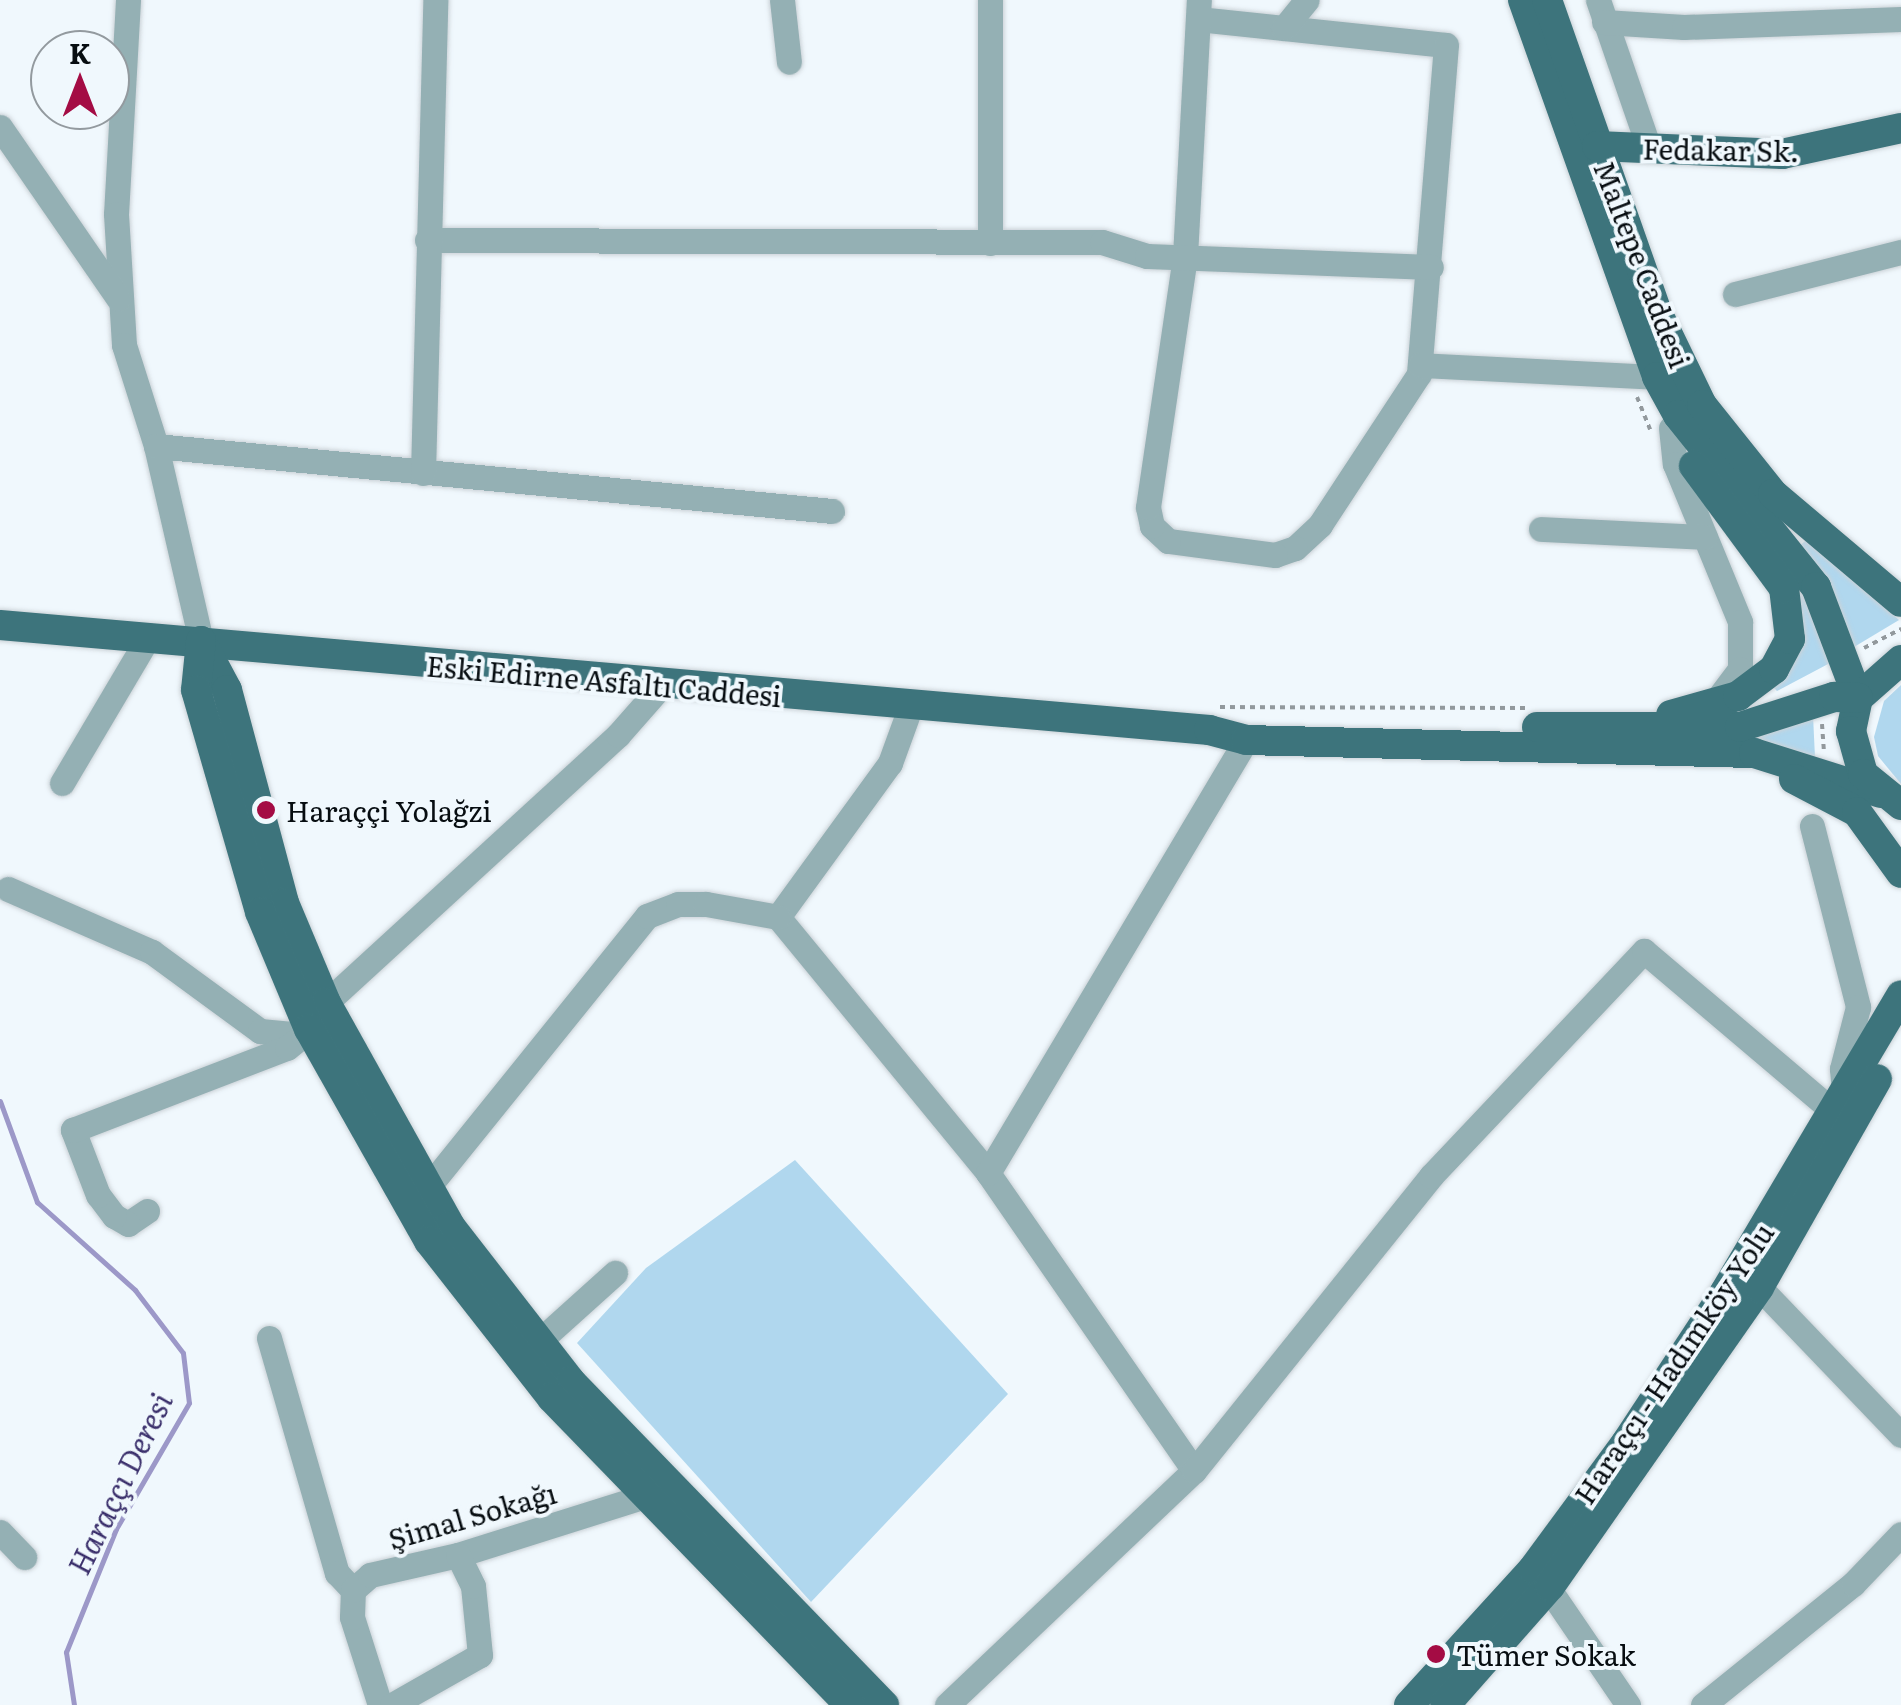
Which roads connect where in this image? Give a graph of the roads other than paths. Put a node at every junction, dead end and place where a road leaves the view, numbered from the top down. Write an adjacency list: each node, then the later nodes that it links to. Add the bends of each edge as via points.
1 (128, 0): 26 (street)
2 (435, 0): 20 (street)
3 (782, 0): 15 (street)
4 (990, 0): 21 (street)
5 (1307, 0): 14 (street)
6 (1523, 0): 28 (main road, Maltepe Caddesi)
7 (1547, 0): 18 (main road, Maltepe Caddesi)
8 (1686, 0): 13 (street)
9 (1198, 10): 14 (street); 23 (street)
10 (1601, 11): 13 (street); 19 (street)
11 (1792, 12): 12 (street); 13 (street)
12 (1901, 19)
13 (1684, 27)
14 (1284, 28): 24 (street, via 1446,45)
15 (789, 62)
16 (0, 127): 26 (street)
17 (1901, 128): 19 (main road, Fedakar Sk., via 1810,151)
18 (1597, 146): 19 (main road, Fedakar Sk.); 35 (main road, Maltepe Caddesi, via 1656,310 1693,389 1742,460)
19 (1649, 148)
20 (427, 240): 21 (street); 31 (street)
21 (990, 243): 23 (street, via 1102,242 1147,256)
22 (1901, 252): 25 (street)
23 (1184, 256): 24 (street); 27 (street, via 1148,506 1152,526 1168,541 1259,556 1294,548 1320,524 1378,442)
24 (1431, 267): 27 (street)
25 (1735, 294)
26 (118, 298): 30 (street, via 124,345)
27 (1420, 365): 28 (street)
28 (1644, 378): 29 (main road); 43 (main road, via 1816,587)
29 (1661, 430): 34 (street); 45 (main road, via 1784,588 1792,622 1774,669)
30 (156, 446): 31 (street); 40 (street)
31 (423, 473): 32 (street)
32 (832, 511)
33 (1541, 529): 34 (street)
34 (1706, 537): 45 (street, via 1742,642 1740,669)
35 (1829, 543): 36 (main road); 37 (main road)
36 (1901, 582)
37 (1901, 602)
38 (0, 625): 39 (main road, Eski Edirne Asfaltı Caddesi)
39 (148, 636): 40 (main road, Eski Edirne Asfaltı Caddesi); 49 (street)
40 (201, 641): 42 (main road, Eski Edirne Asfaltı Caddesi); 57 (main road, via 196,690 260,912)
41 (1901, 660): 43 (main road)
42 (660, 686): 44 (main road, Eski Edirne Asfaltı Caddesi); 57 (street, via 618,736)
43 (1858, 698): 47 (main road, via 1820,702 1740,728); 50 (main road, via 1852,744 1863,774)
44 (910, 708): 46 (main road, Eski Edirne Asfaltı Caddesi); 55 (street, via 890,763)
45 (1710, 709): 47 (main road)
46 (1212, 719): 47 (main road); 48 (main road)
47 (1582, 738): 48 (main road); 50 (main road, via 1754,753); 53 (main road, via 1613,760 1754,767 1789,778 1857,812 1882,838)
48 (1246, 740): 59 (street)
49 (62, 783)
50 (1891, 799): 52 (main road)
51 (1812, 826): 58 (street, via 1858,1007)
52 (1901, 832)
53 (1901, 873)
54 (8, 889): 57 (street, via 152,952 260,1031)
55 (778, 916): 59 (street); 60 (street, via 678,904 647,916)
56 (1900, 1005): 58 (main road, Haraççı - Hadımköy Yolu); 63 (main road, Haraççı - Hadımköy Yolu)
57 (311, 1020): 60 (main road); 61 (street, via 242,1070 73,1130 98,1195 114,1216 128,1224)
58 (1840, 1104): 67 (street, via 1644,951 1431,1176); 73 (main road, Haraççı - Hadımköy Yolu)
59 (988, 1173): 67 (street)
60 (419, 1198): 65 (main road)
61 (147, 1211)
62 (615, 1273): 65 (street)
63 (1759, 1287): 66 (street); 73 (main road, Haraççı - Hadımköy Yolu)
64 (269, 1338): 74 (street, via 337,1573)
65 (530, 1350): 68 (main road)
66 (1901, 1436)
67 (1194, 1471): 79 (street)
68 (654, 1487): 71 (street, Şimal Sokağı); 77 (main road); 78 (main road)
69 (0, 1532): 72 (street)
70 (1901, 1534): 83 (street, via 1852,1584)
71 (458, 1554): 74 (street, Şimal Sokağı, via 370,1575); 76 (street, via 473,1586 480,1655)
72 (24, 1557)
73 (1542, 1577): 80 (main road, Haraççı - Hadımköy Yolu); 81 (main road, Haraççı - Hadımköy Yolu); 82 (street)
74 (353, 1590): 75 (street, via 352,1617)
75 (380, 1705)
76 (392, 1705)
77 (849, 1705)
78 (884, 1705)
79 (947, 1705)
80 (1409, 1705)
81 (1445, 1705)
82 (1628, 1705)
83 (1702, 1705)

